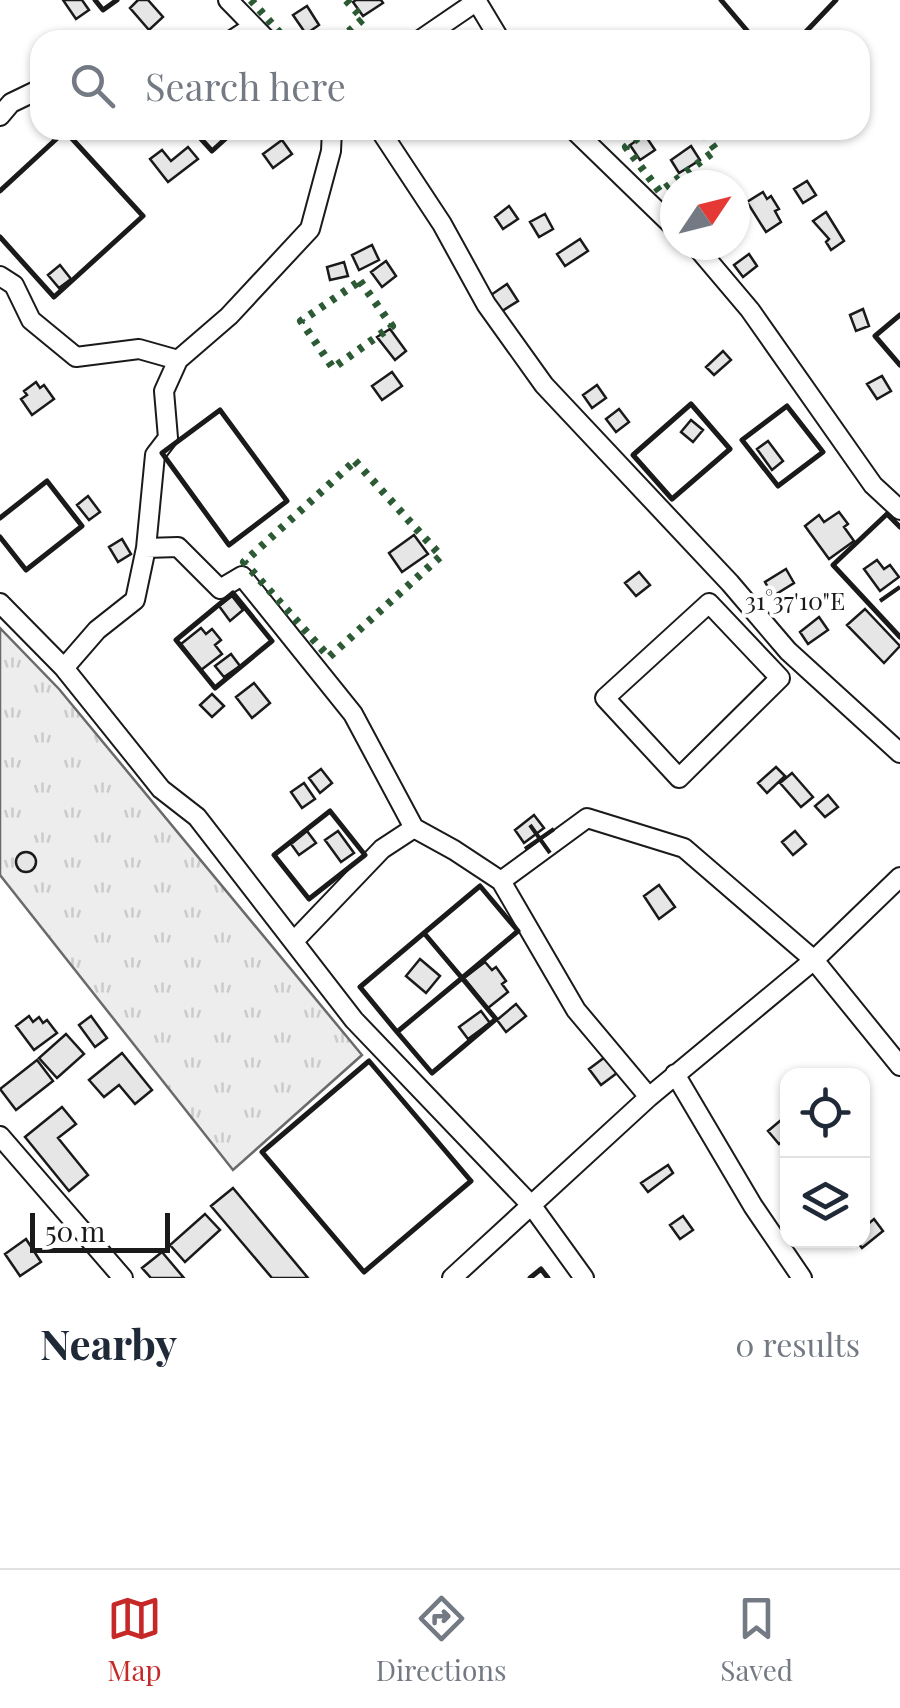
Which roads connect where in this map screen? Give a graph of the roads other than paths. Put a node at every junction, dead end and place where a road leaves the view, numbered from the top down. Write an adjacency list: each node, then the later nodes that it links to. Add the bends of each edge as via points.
1 (228, 0): 3 (street)
2 (476, 1): 6 (street); 7 (street)
3 (252, 27): 4 (street); 5 (street)
4 (247, 30)
5 (255, 30)
6 (434, 30)
7 (494, 30)
8 (30, 94): 9 (street)
9 (0, 116)
10 (332, 140): 16 (street, via 310,229)
11 (387, 140): 22 (street, via 486,304 544,385 788,650)
12 (584, 140): 13 (street)
13 (660, 213)
14 (710, 260): 17 (street, via 873,486)
15 (0, 276): 16 (street, via 14,285 32,320 76,357 139,349)
16 (178, 360): 18 (street, via 164,390 168,438 154,455)
17 (900, 510)
18 (146, 548): 21 (street, via 135,600); 23 (street, via 178,547 220,589 242,576 353,714)
19 (0, 603): 21 (street)
20 (709, 603): 20 (street, via 780,678 679,778 605,698)
21 (64, 668): 26 (street, via 161,789 197,818)
22 (900, 752)
23 (414, 828): 25 (street); 26 (street, via 382,849)
24 (900, 877): 27 (street)
25 (501, 882): 27 (street, via 587,818 684,848); 30 (street, via 576,1010)
26 (294, 941): 32 (street, via 354,1020)
27 (814, 960): 28 (street); 29 (street)
28 (900, 1066)
29 (675, 1074): 30 (street); 36 (street)
30 (649, 1097): 32 (street)
31 (0, 1136): 33 (street)
32 (532, 1206): 34 (street); 35 (street)
33 (123, 1278)
34 (452, 1278)
35 (584, 1278)
36 (802, 1278)

